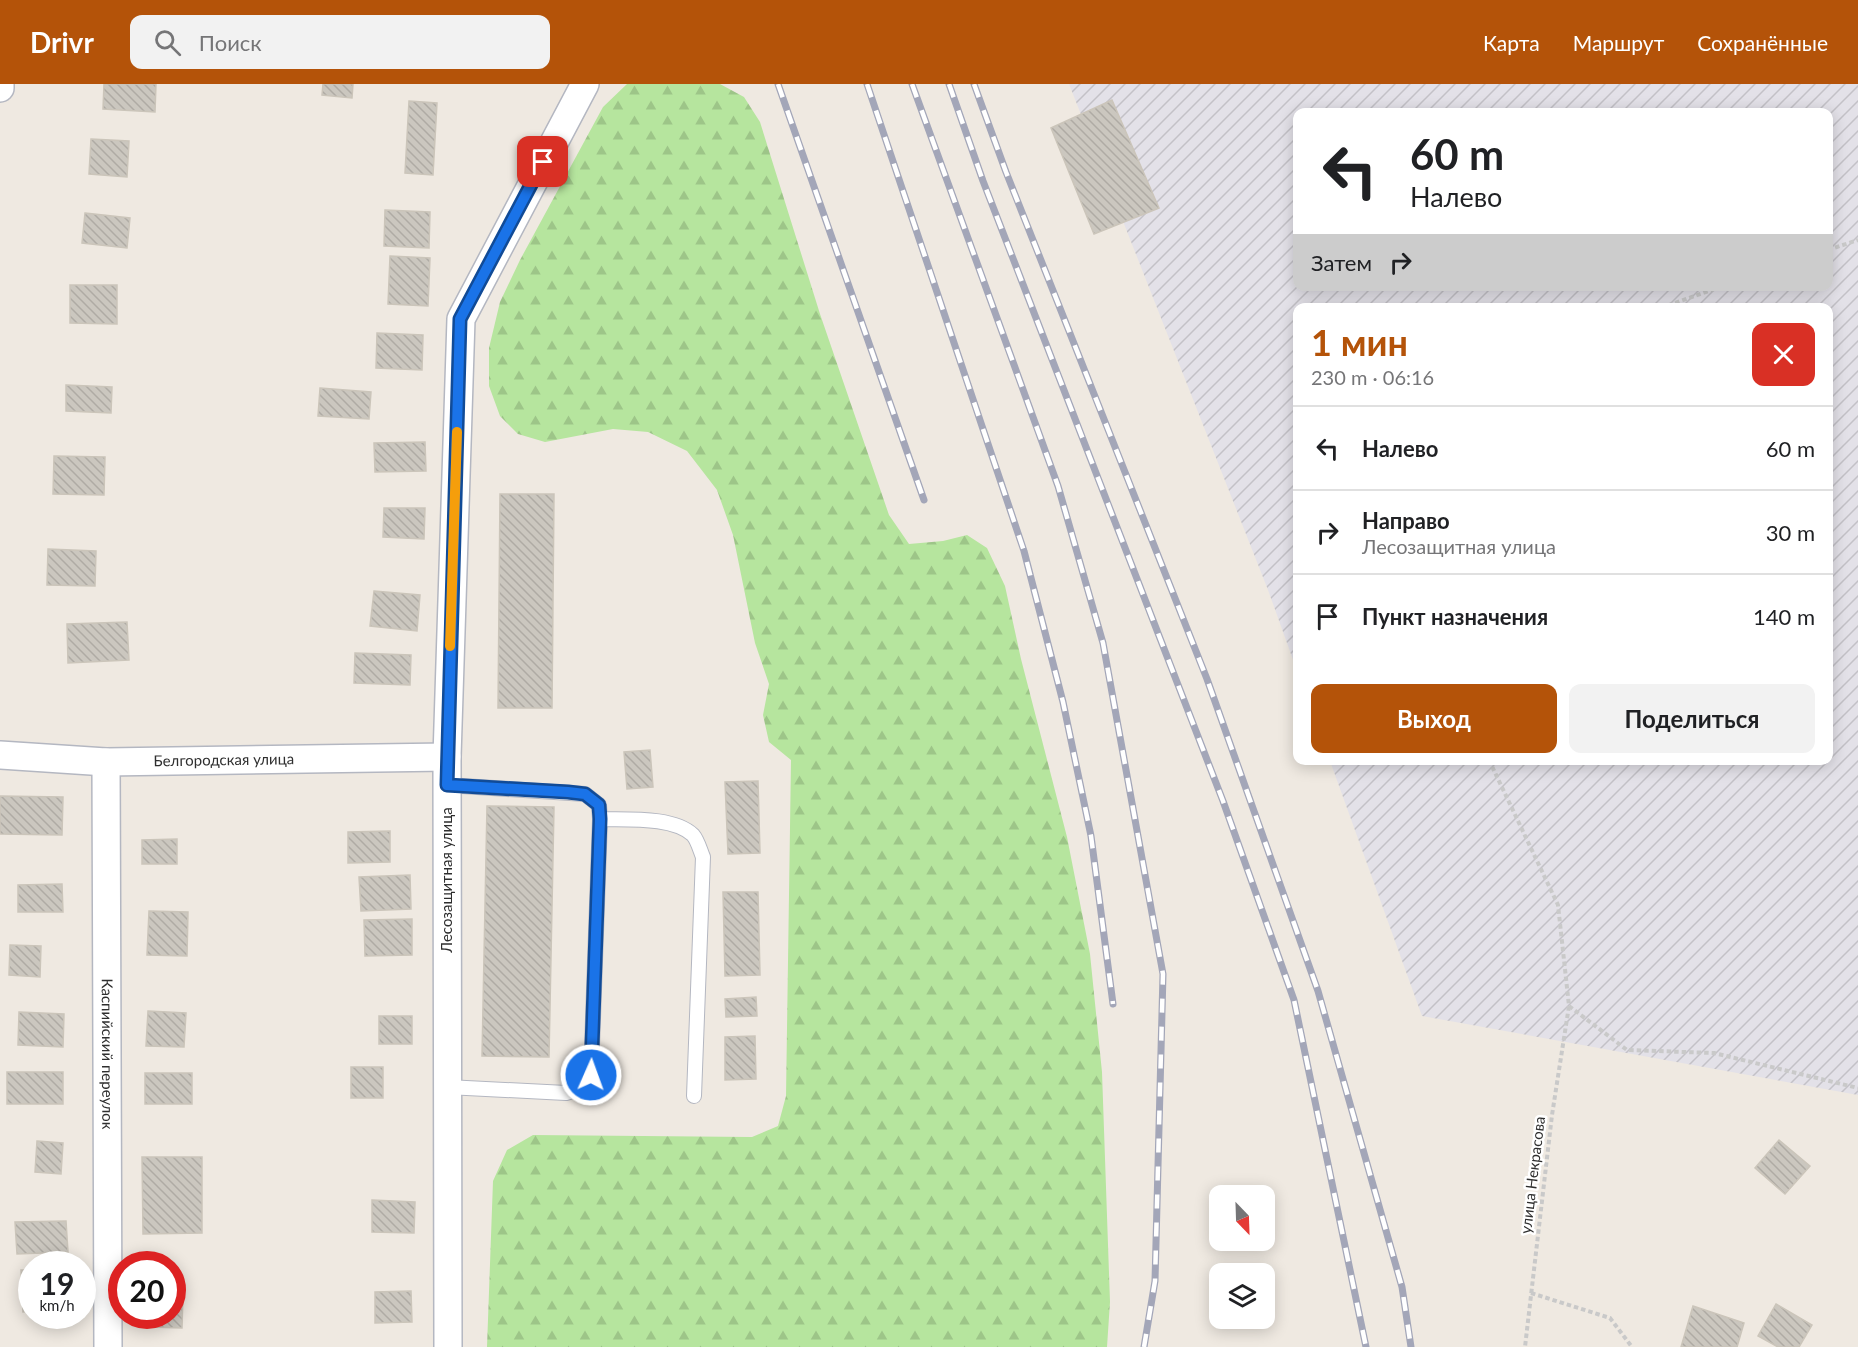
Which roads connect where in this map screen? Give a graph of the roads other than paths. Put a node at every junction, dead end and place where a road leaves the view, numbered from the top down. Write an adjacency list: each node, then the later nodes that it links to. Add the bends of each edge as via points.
1 (585, 84): 3 (street, Лесозащитная улица, via 460,319)
2 (0, 755): 4 (street, Белгородская улица)
3 (447, 757): 4 (street, Белгородская улица); 5 (street, Лесозащитная улица)
4 (106, 762): 9 (street, Каспийский переулок)
5 (447, 785): 6 (lane, via 585,794 599,805); 7 (street, Лесозащитная улица)
6 (600, 819): 7 (lane, via 591,1075 582,1088 566,1093); 8 (lane, via 681,826 695,837 703,857)
7 (447, 1087): 10 (street, Лесозащитная улица)
8 (694, 1096)
9 (108, 1347)
10 (447, 1347)

